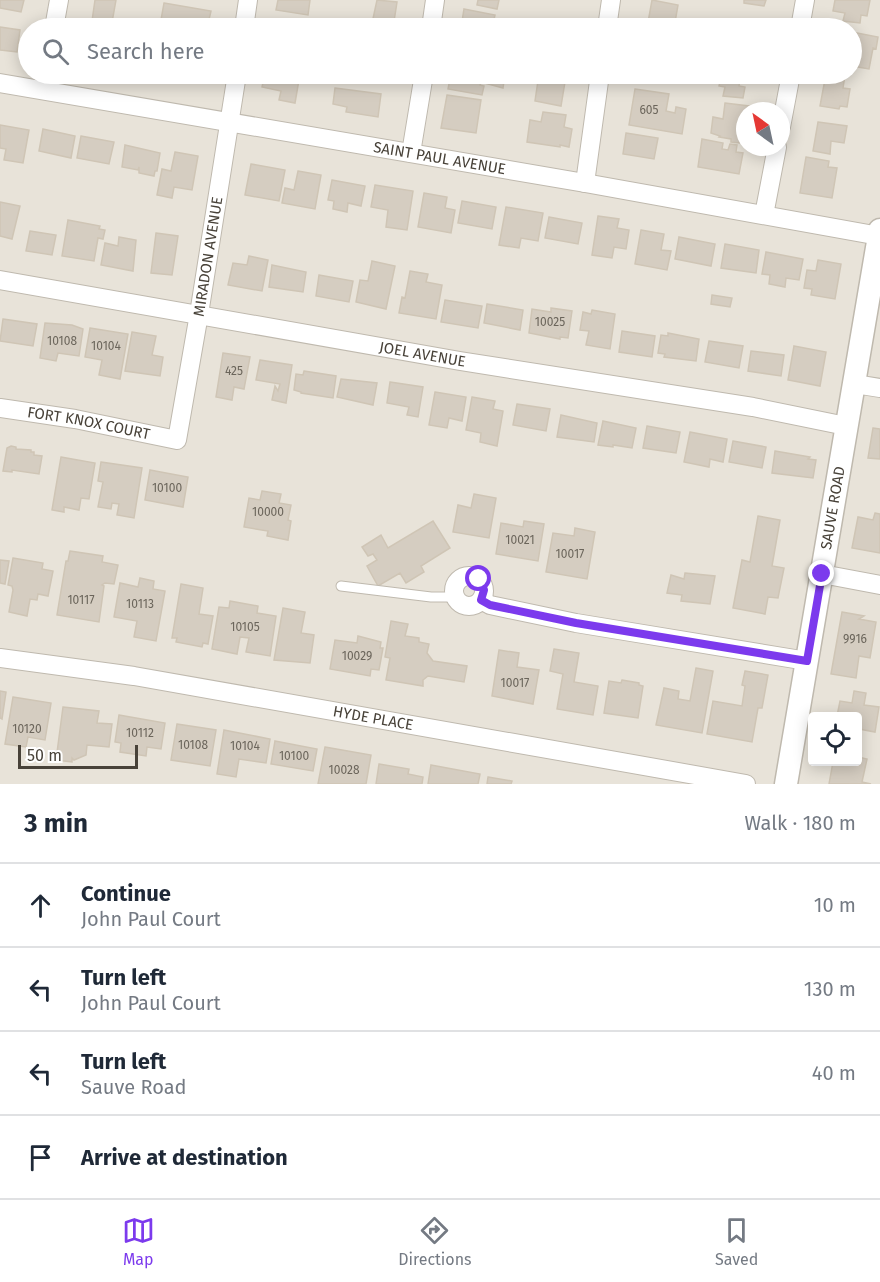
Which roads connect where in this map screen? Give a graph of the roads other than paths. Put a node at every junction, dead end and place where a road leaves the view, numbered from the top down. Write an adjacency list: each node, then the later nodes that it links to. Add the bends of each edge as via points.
1 (59, 0): 6 (street)
2 (248, 0): 7 (street)
3 (435, 0): 8 (street)
4 (611, 0): 9 (street)
5 (805, 0): 10 (street)
6 (56, 18)
7 (245, 18)
8 (432, 18)
9 (608, 18)
10 (802, 18)
11 (0, 83): 12 (street, SAINT PAUL AVENUE)
12 (18, 83)
13 (54, 84): 19 (street, SAINT PAUL AVENUE)
14 (235, 84): 19 (street, MIRADON AVENUE)
15 (422, 84): 20 (street)
16 (599, 84): 22 (street)
17 (789, 84): 18 (street)
18 (786, 102)
19 (229, 123): 20 (street, SAINT PAUL AVENUE); 26 (street, MIRADON AVENUE)
20 (411, 153): 22 (street, SAINT PAUL AVENUE)
21 (775, 156): 23 (street)
22 (585, 183): 23 (street, SAINT PAUL AVENUE)
23 (764, 215): 24 (street, SAINT PAUL AVENUE)
24 (879, 233): 27 (street, SAUVE ROAD)
25 (0, 280): 26 (street, JOEL AVENUE)
26 (199, 314): 30 (street, JOEL AVENUE); 31 (street, MIRADON AVENUE)
27 (855, 384): 28 (street); 30 (street, SAUVE ROAD)
28 (880, 388)
29 (0, 408): 31 (street, FORT KNOX COURT)
30 (846, 426): 32 (street, SAUVE ROAD)
31 (177, 440)
32 (822, 574): 33 (street); 38 (street, SAUVE ROAD)
33 (880, 585)
34 (341, 586): 35 (lane)
35 (456, 597): 36 (street, via 471,605); 36 (street, via 455,586 468,576 483,584)
36 (481, 600): 38 (street, via 576,623)
37 (0, 658): 39 (street, HYDE PLACE, via 134,676)
38 (807, 661): 40 (street, SAUVE ROAD)
39 (746, 784)
40 (786, 784)

